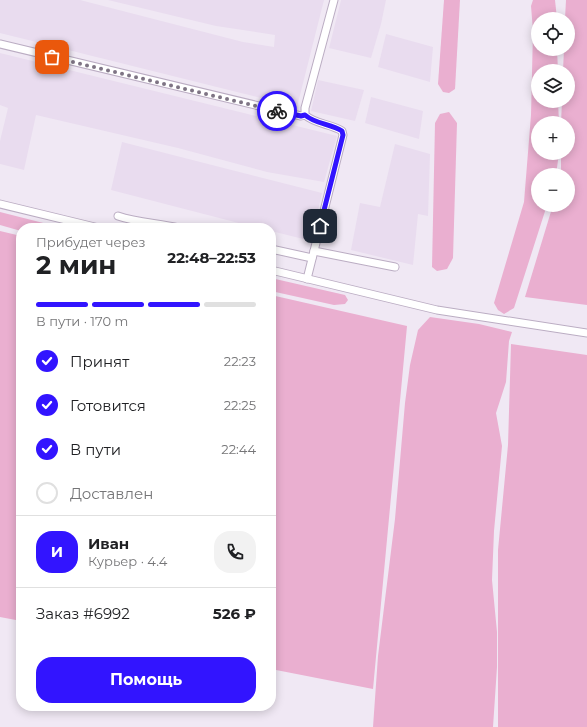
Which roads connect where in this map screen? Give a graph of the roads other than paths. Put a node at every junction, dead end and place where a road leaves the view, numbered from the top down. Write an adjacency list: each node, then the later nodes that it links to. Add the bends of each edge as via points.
1 (334, 0): 3 (street)
2 (0, 44): 3 (street, via 227,100)
3 (305, 115): 9 (street, via 309,119 336,127 343,135)
4 (0, 204): 6 (street)
5 (118, 216): 7 (street, via 133,221)
6 (78, 223)
7 (158, 223)
8 (276, 250): 9 (street)
9 (313, 255): 10 (street); 12 (street)
10 (395, 267)
11 (276, 271): 12 (street)
12 (307, 278): 13 (street, via 437,310)
13 (587, 333)

